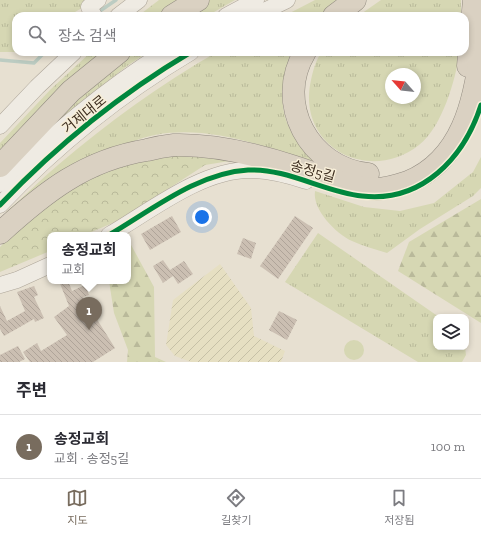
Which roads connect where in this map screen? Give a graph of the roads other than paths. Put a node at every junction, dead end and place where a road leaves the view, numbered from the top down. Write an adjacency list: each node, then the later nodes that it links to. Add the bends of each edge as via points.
1 (139, 0): 7 (street)
2 (198, 0): 8 (highway)
3 (256, 0): 9 (street)
4 (287, 0): 10 (street)
5 (355, 0): 11 (highway)
6 (474, 0): 12 (highway)
7 (123, 12)
8 (178, 12)
9 (234, 12)
10 (262, 12)
11 (339, 12)
12 (476, 49): 17 (highway, via 458,105 444,138 413,165 379,175 347,169 333,162 319,153 300,127 293,93 294,74); 24 (highway, via 472,104 455,142 445,156 419,177 399,185 377,189 349,185 237,151 206,146 172,145 107,159 83,170 40,197)
13 (70, 56): 19 (street)
14 (114, 56): 20 (highway, via 71,91)
15 (159, 56): 21 (street, 거제대로, via 39,147)
16 (185, 56): 22 (street, 거제대로, via 143,83 85,127)
17 (303, 56)
18 (481, 105): 23 (street, 송정5길, via 471,131 445,168 427,183 408,192 385,197 362,196 268,172 248,170 217,176 195,184)
19 (0, 126)
20 (0, 166)
21 (0, 184)
22 (0, 205)
23 (114, 232)
24 (0, 233)
25 (47, 266): 26 (street)
26 (0, 285)

